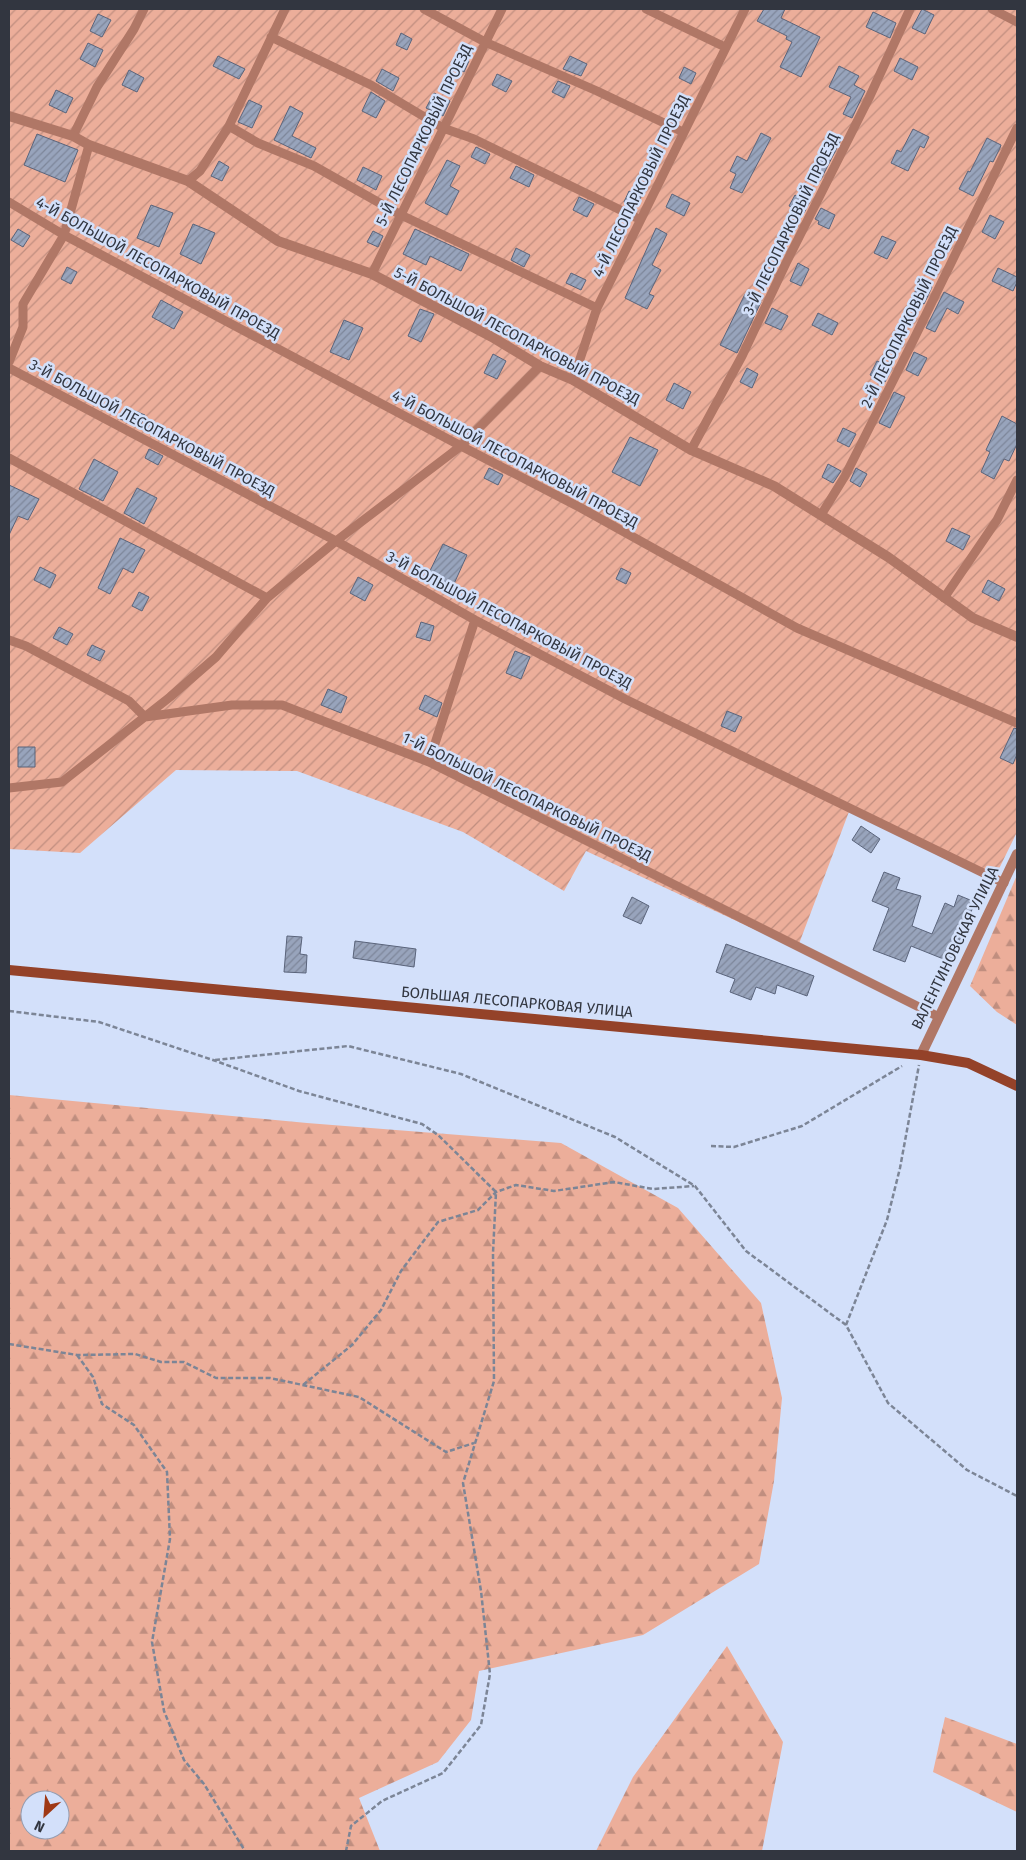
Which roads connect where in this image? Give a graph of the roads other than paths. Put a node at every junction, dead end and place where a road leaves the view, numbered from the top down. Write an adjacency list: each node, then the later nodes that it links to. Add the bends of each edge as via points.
1 (144, 9): 18 (lane, via 96,87)
2 (285, 9): 10 (lane)
3 (424, 9): 11 (lane)
4 (502, 9): 11 (lane, 5-Й ЛЕСОПАРКОВЫЙ ПРОЕЗД)
5 (646, 9): 12 (lane)
6 (745, 9): 12 (lane, 4-Й ЛЕСОПАРКОВЫЙ ПРОЕЗД)
7 (910, 9): 32 (lane, 3-Й ЛЕСОПАРКОВЫЙ ПРОЕЗД, via 742,356)
8 (992, 9): 9 (lane)
9 (1017, 22)
10 (271, 37): 14 (lane); 15 (lane, via 371,86)
11 (485, 42): 15 (lane, 5-Й ЛЕСОПАРКОВЫЙ ПРОЕЗД); 17 (lane)
12 (724, 48): 17 (lane, 4-Й ЛЕСОПАРКОВЫЙ ПРОЕЗД)
13 (9, 116): 18 (street, 5-Й БОЛЬШОЙ ЛЕСОПАРКОВЫЙ ПРОЕЗД)
14 (229, 126): 20 (lane, via 200,171); 22 (lane, via 258,143 314,166)
15 (443, 128): 22 (lane, 5-Й ЛЕСОПАРКОВЫЙ ПРОЕЗД); 23 (lane, via 474,139)
16 (1017, 128): 35 (lane, 2-Й ЛЕСОПАРКОВЫЙ ПРОЕЗД, via 907,354 845,476)
17 (682, 132): 23 (lane, 4-Й ЛЕСОПАРКОВЫЙ ПРОЕЗД)
18 (73, 136): 19 (street, 5-Й БОЛЬШОЙ ЛЕСОПАРКОВЫЙ ПРОЕЗД)
19 (89, 145): 20 (street, 5-Й БОЛЬШОЙ ЛЕСОПАРКОВЫЙ ПРОЕЗД); 24 (lane)
20 (188, 181): 25 (street, 5-Й БОЛЬШОЙ ЛЕСОПАРКОВЫЙ ПРОЕЗД, via 278,241)
21 (9, 202): 24 (lane, 4-Й БОЛЬШОЙ ЛЕСОПАРКОВЫЙ ПРОЕЗД)
22 (401, 215): 25 (lane, 5-Й ЛЕСОПАРКОВЫЙ ПРОЕЗД); 26 (lane)
23 (639, 220): 26 (lane, 4-Й ЛЕСОПАРКОВЫЙ ПРОЕЗД)
24 (64, 235): 27 (lane, via 23,304 23,327); 31 (lane, 4-Й БОЛЬШОЙ ЛЕСОПАРКОВЫЙ ПРОЕЗД)
25 (372, 274): 28 (street, 5-Й БОЛЬШОЙ ЛЕСОПАРКОВЫЙ ПРОЕЗД)
26 (597, 308): 30 (lane, 4-Й ЛЕСОПАРКОВЫЙ ПРОЕЗД)
27 (9, 362)
28 (540, 366): 30 (street, 5-Й БОЛЬШОЙ ЛЕСОПАРКОВЫЙ ПРОЕЗД); 31 (lane)
29 (9, 368): 36 (lane, 3-Й БОЛЬШОЙ ЛЕСОПАРКОВЫЙ ПРОЕЗД)
30 (573, 380): 32 (street, 5-Й БОЛЬШОЙ ЛЕСОПАРКОВЫЙ ПРОЕЗД)
31 (461, 446): 36 (lane); 43 (lane, 4-Й БОЛЬШОЙ ЛЕСОПАРКОВЫЙ ПРОЕЗД, via 797,628)
32 (691, 450): 35 (street, 5-Й БОЛЬШОЙ ЛЕСОПАРКОВЫЙ ПРОЕЗД, via 774,486)
33 (9, 458): 37 (lane)
34 (1017, 480): 38 (lane, via 997,520)
35 (821, 515): 38 (street, 5-Й БОЛЬШОЙ ЛЕСОПАРКОВЫЙ ПРОЕЗД, via 888,557)
36 (336, 541): 37 (lane); 39 (lane, 3-Й БОЛЬШОЙ ЛЕСОПАРКОВЫЙ ПРОЕЗД)
37 (267, 598): 42 (lane, via 216,657)
38 (944, 598): 40 (street, 5-Й БОЛЬШОЙ ЛЕСОПАРКОВЫЙ ПРОЕЗД, via 973,618)
39 (475, 620): 44 (lane); 47 (lane, 3-Й БОЛЬШОЙ ЛЕСОПАРКОВЫЙ ПРОЕЗД, via 625,698)
40 (1017, 637)
41 (9, 640): 42 (lane, via 129,701)
42 (145, 717): 44 (lane, 1-Й БОЛЬШОЙ ЛЕСОПАРКОВЫЙ ПРОЕЗД, via 232,704 282,705); 45 (lane, via 62,782)
43 (1017, 723)
44 (429, 762): 49 (lane, 1-Й БОЛЬШОЙ ЛЕСОПАРКОВЫЙ ПРОЕЗД)
45 (9, 788)
46 (1017, 854): 47 (street, ВАЛЕНТИНОВСКАЯ УЛИЦА)
47 (1004, 883): 49 (street, ВАЛЕНТИНОВСКАЯ УЛИЦА)
48 (9, 970): 50 (main road, БОЛЬШАЯ ЛЕСОПАРКОВАЯ УЛИЦА)
49 (939, 1017): 50 (street, ВАЛЕНТИНОВСКАЯ УЛИЦА)
50 (921, 1055): 51 (main road, БОЛЬШАЯ ЛЕСОПАРКОВАЯ УЛИЦА, via 968,1063)
51 (1017, 1086)

